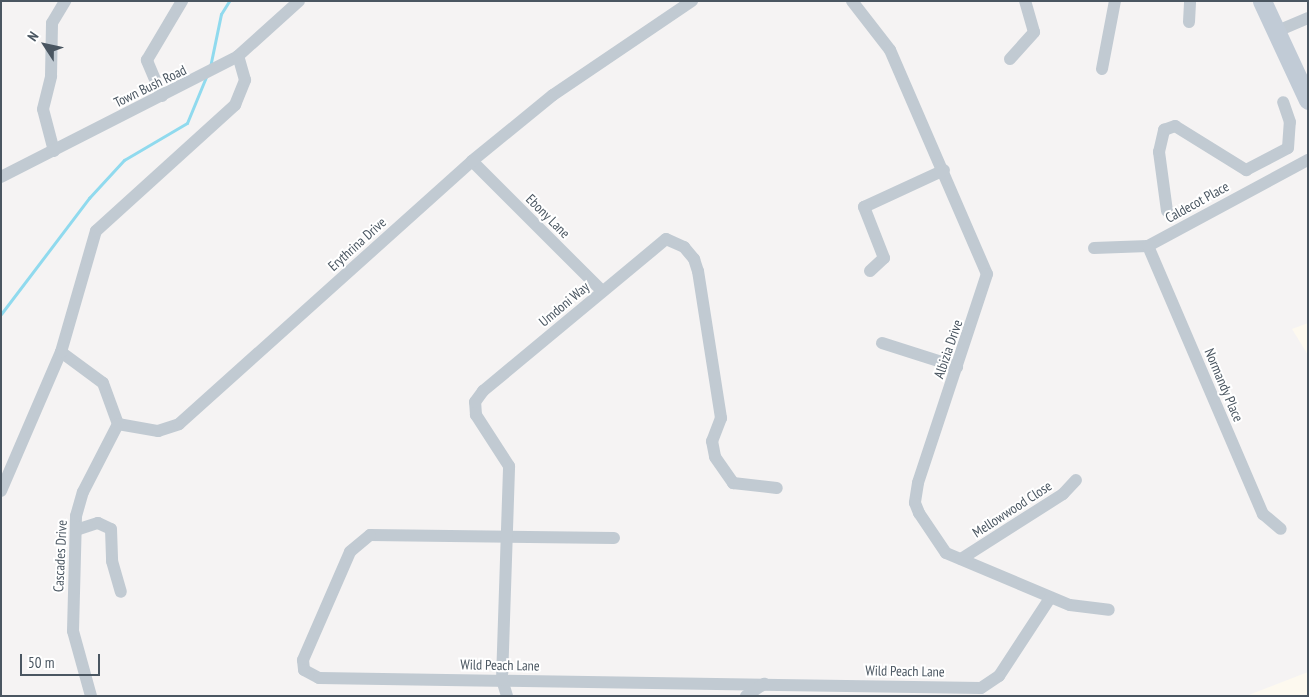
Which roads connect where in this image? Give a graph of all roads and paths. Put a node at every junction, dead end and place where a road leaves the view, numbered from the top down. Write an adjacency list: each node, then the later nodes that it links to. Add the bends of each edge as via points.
1 (65, 1): 19 (street, via 52,23 51,76 43,109)
2 (182, 1): 16 (street, via 148,60)
3 (299, 1): 13 (street, Town Bush Road)
4 (692, 1): 21 (street, Erythrina Drive, via 553,95)
5 (852, 1): 22 (street, Albizia Drive, via 890,50)
6 (1025, 1): 14 (street, via 1034,32)
7 (1115, 1): 15 (street)
8 (1190, 1): 11 (street)
9 (1262, 1): 12 (street)
10 (1308, 18): 12 (street)
11 (1189, 22)
12 (1275, 32): 17 (street)
13 (238, 56): 16 (street, Town Bush Road); 32 (street, via 245,80 235,105 96,231)
14 (1010, 59)
15 (1102, 69)
16 (162, 96): 19 (street, Town Bush Road)
17 (1308, 100)
18 (1284, 102): 23 (street, via 1290,122 1288,148)
19 (54, 151): 24 (street, Town Bush Road)
20 (1308, 160): 25 (street, Caldecot Place)
21 (472, 161): 30 (street, Ebony Lane); 34 (street, Erythrina Drive, via 179,424 158,431)
22 (944, 170): 29 (street, via 864,207 884,258); 33 (street, Albizia Drive, via 987,274)
23 (1246, 170): 25 (street); 26 (street, via 1170,126 1162,134 1159,152)
24 (1, 177)
25 (1256, 187): 27 (street, Caldecot Place)
26 (1167, 212)
27 (1148, 246): 28 (street, Caldecot Place); 38 (street, Normandy Place, via 1263,514)
28 (1094, 248)
29 (870, 271)
30 (602, 291): 36 (street, Umdoni Way, via 666,239 684,247 694,259 698,271 719,395 722,418 712,441 715,457 732,483); 40 (street, Umdoni Way, via 475,402 476,415 509,466)
31 (882, 343): 33 (street)
32 (61, 352): 34 (street, via 103,383); 37 (street)
33 (957, 367): 42 (street, Albizia Drive, via 915,503 939,545)
34 (118, 424): 39 (street, Cascades Drive, via 83,492)
35 (1076, 480): 42 (street, Mellowwood Close, via 1063,494)
36 (777, 488)
37 (1, 491)
38 (1281, 529)
39 (76, 530): 43 (street, via 98,524 110,529 112,561); 48 (street, Cascades Drive, via 72,630)
40 (509, 537): 41 (street, Wild Peach Lane); 46 (street, Umdoni Way); 46 (street, Wild Peach Lane, via 376,534 361,539 350,552 303,660 304,670 319,678)
41 (614, 538)
42 (961, 560): 44 (street, Albizia Drive)
43 (121, 592)
44 (1050, 598): 45 (street, Albizia Drive); 47 (street, Wild Peach Lane, via 999,676 987,686)
45 (1109, 610)
46 (502, 680): 47 (street, Wild Peach Lane); 49 (street, Umdoni Way)
47 (764, 684): 50 (street)
48 (91, 696)
49 (507, 696)
50 (746, 696)

